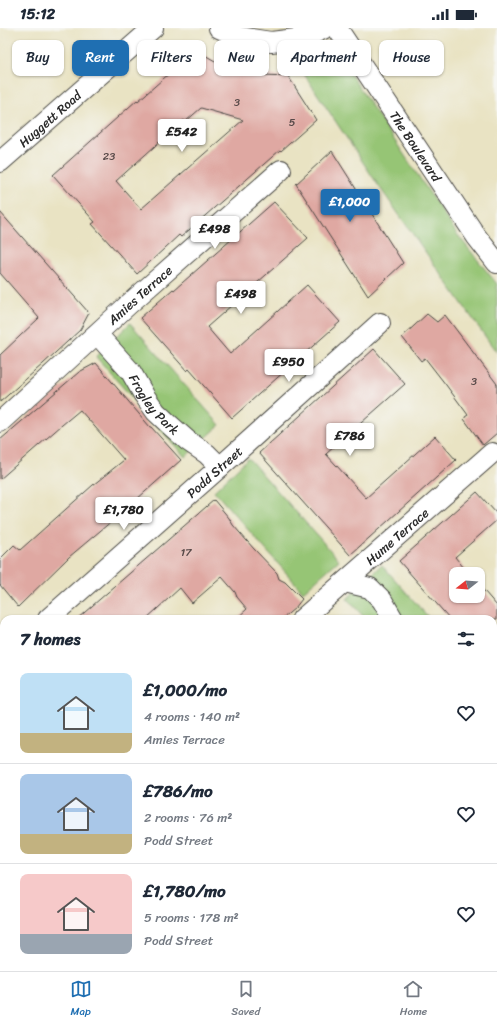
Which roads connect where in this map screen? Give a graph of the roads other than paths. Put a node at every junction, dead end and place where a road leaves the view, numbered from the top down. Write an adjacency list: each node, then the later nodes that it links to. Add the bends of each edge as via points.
1 (153, 28): 5 (street, Huggett Road)
2 (219, 28): 3 (street, via 239,37 271,42 304,38)
3 (325, 28)
4 (337, 28): 7 (street, The Boulevard, via 476,236)
5 (0, 162)
6 (281, 170): 9 (street, Amies Terrace)
7 (497, 263)
8 (380, 323): 12 (street, Podd Street)
9 (97, 334): 10 (street, Amies Terrace); 12 (street, Frogley Park, via 131,372 156,412)
10 (0, 422)
11 (492, 453): 13 (street, Hume Terrace)
12 (220, 467): 14 (street, Podd Street)
13 (344, 582): 15 (street, Hume Terrace); 16 (street, via 370,588 382,600)
14 (53, 615)
15 (307, 615)
16 (391, 615)

